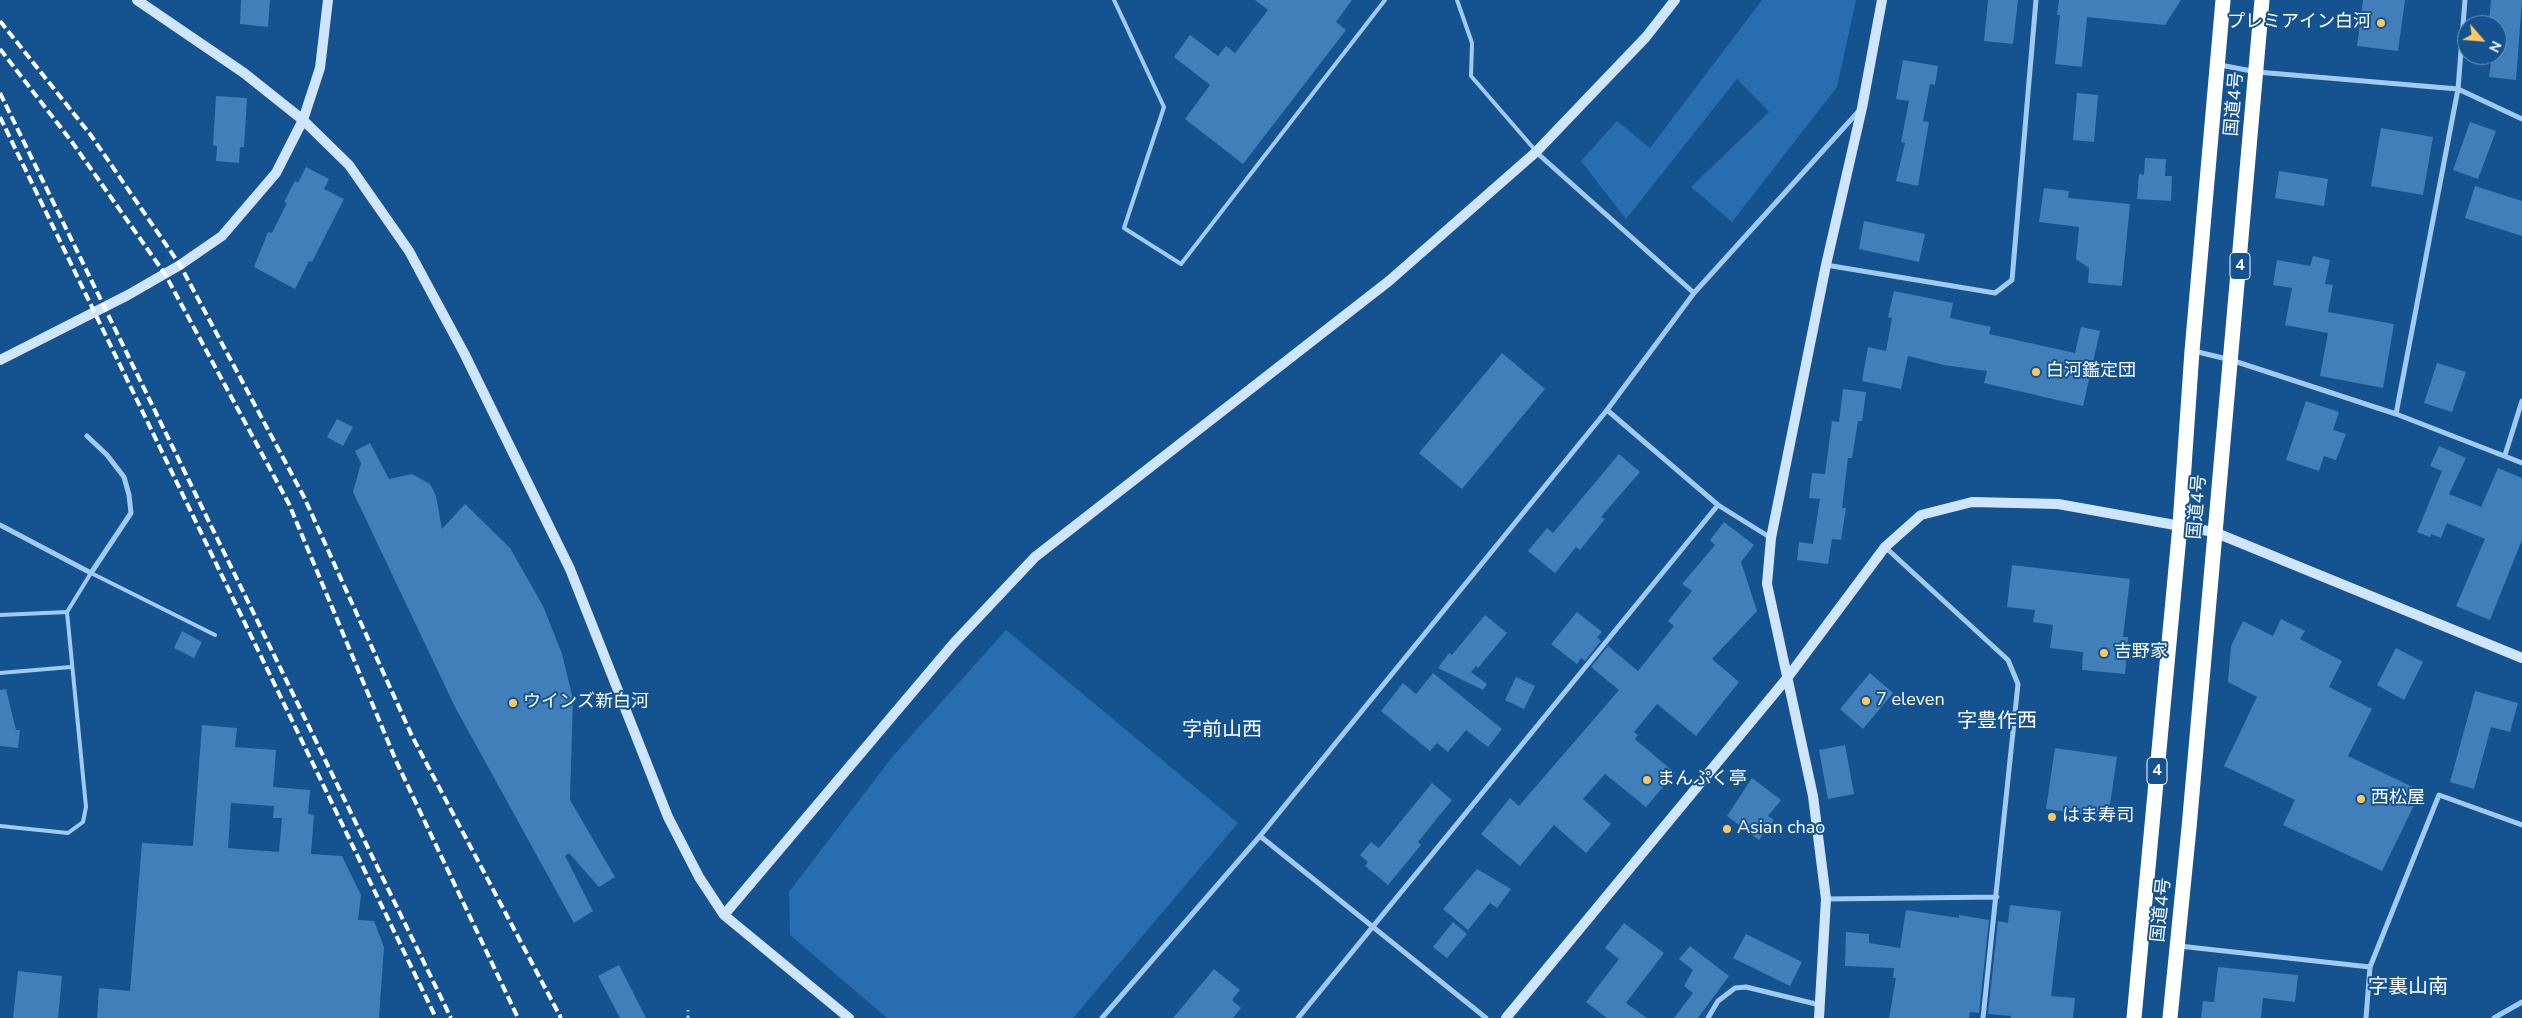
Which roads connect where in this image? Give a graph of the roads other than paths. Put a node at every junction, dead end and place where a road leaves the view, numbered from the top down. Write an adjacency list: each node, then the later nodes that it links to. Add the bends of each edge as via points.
1 (328, 0): 17 (street, via 320,68)
2 (1114, 0): 3 (lane, via 1164,107 1124,228 1182,264)
3 (1385, 0)
4 (1457, 0): 18 (lane, via 1472,42 1471,76)
5 (1674, 0): 18 (street, via 1646,37)
6 (1882, 0): 15 (street)
7 (2036, 0): 19 (street, via 2012,280 1995,293)
8 (2223, 0): 12 (highway, 国道4号 / 4)
9 (2262, 0): 13 (highway, 国道4号 / 4)
10 (2465, 0): 14 (street)
11 (143, 2): 17 (street, via 244,73)
12 (2216, 64): 13 (street); 21 (highway, 国道4号 / 4)
13 (2257, 72): 14 (street); 23 (highway, 国道4号 / 4)
14 (2458, 89): 16 (street); 26 (street)
15 (1862, 108): 19 (street); 20 (street)
16 (2522, 118)
17 (303, 120): 22 (street, via 276,173 222,236 128,295); 49 (street, via 349,165 409,251 464,352 570,569 668,817 699,877)
18 (1536, 152): 20 (street); 49 (street, via 1389,281 1035,557 954,643)
19 (1826, 265): 34 (street)
20 (1694, 293): 25 (street)
21 (2192, 351): 23 (street); 32 (highway, 国道4号 / 4)
22 (0, 360)
23 (2232, 360): 26 (street); 33 (highway, 国道4号 / 4)
24 (2522, 401): 28 (street)
25 (1607, 410): 30 (street); 46 (street)
26 (2396, 414): 28 (street)
27 (88, 436): 36 (street, via 124,477 131,513)
28 (2505, 455): 29 (street)
29 (2522, 462)
30 (1718, 505): 34 (street); 50 (street)
31 (0, 525): 36 (street)
32 (2180, 525): 33 (street); 35 (street, via 2058,504 1972,502 1921,515); 63 (highway, 国道4号 / 4)
33 (2214, 532): 40 (street); 51 (highway, 国道4号 / 4)
34 (1771, 538): 43 (street, via 1767,584)
35 (1885, 547): 43 (street); 47 (street, via 2008,660 2018,684)
36 (91, 573): 37 (lane); 39 (lane)
37 (67, 612): 38 (lane); 41 (lane)
38 (0, 615)
39 (215, 635)
40 (2522, 658)
41 (71, 667): 42 (lane); 45 (lane, via 86,807 83,822 68,833)
42 (0, 673)
43 (1788, 678): 48 (street, via 1813,796); 59 (street)
44 (2522, 824): 52 (street, via 2439,795)
45 (0, 826)
46 (1260, 836): 50 (street); 56 (street)
47 (1997, 897): 48 (street); 62 (street)
48 (1826, 899): 54 (street)
49 (724, 915): 55 (street)
50 (1374, 927): 57 (street); 58 (street)
51 (2177, 946): 52 (street); 64 (highway, 国道4号 / 4)
52 (2370, 968): 65 (street)
53 (2522, 1002): 66 (street)
54 (1820, 1005): 60 (street, via 1746,987 1735,988 1718,1001); 61 (street)
55 (849, 1018)
56 (1102, 1018)
57 (1298, 1018)
58 (1486, 1018)
59 (1506, 1018)
60 (1708, 1018)
61 (1819, 1018)
62 (1983, 1018)
63 (2134, 1018)
64 (2170, 1018)
65 (2366, 1018)
66 (2494, 1018)

